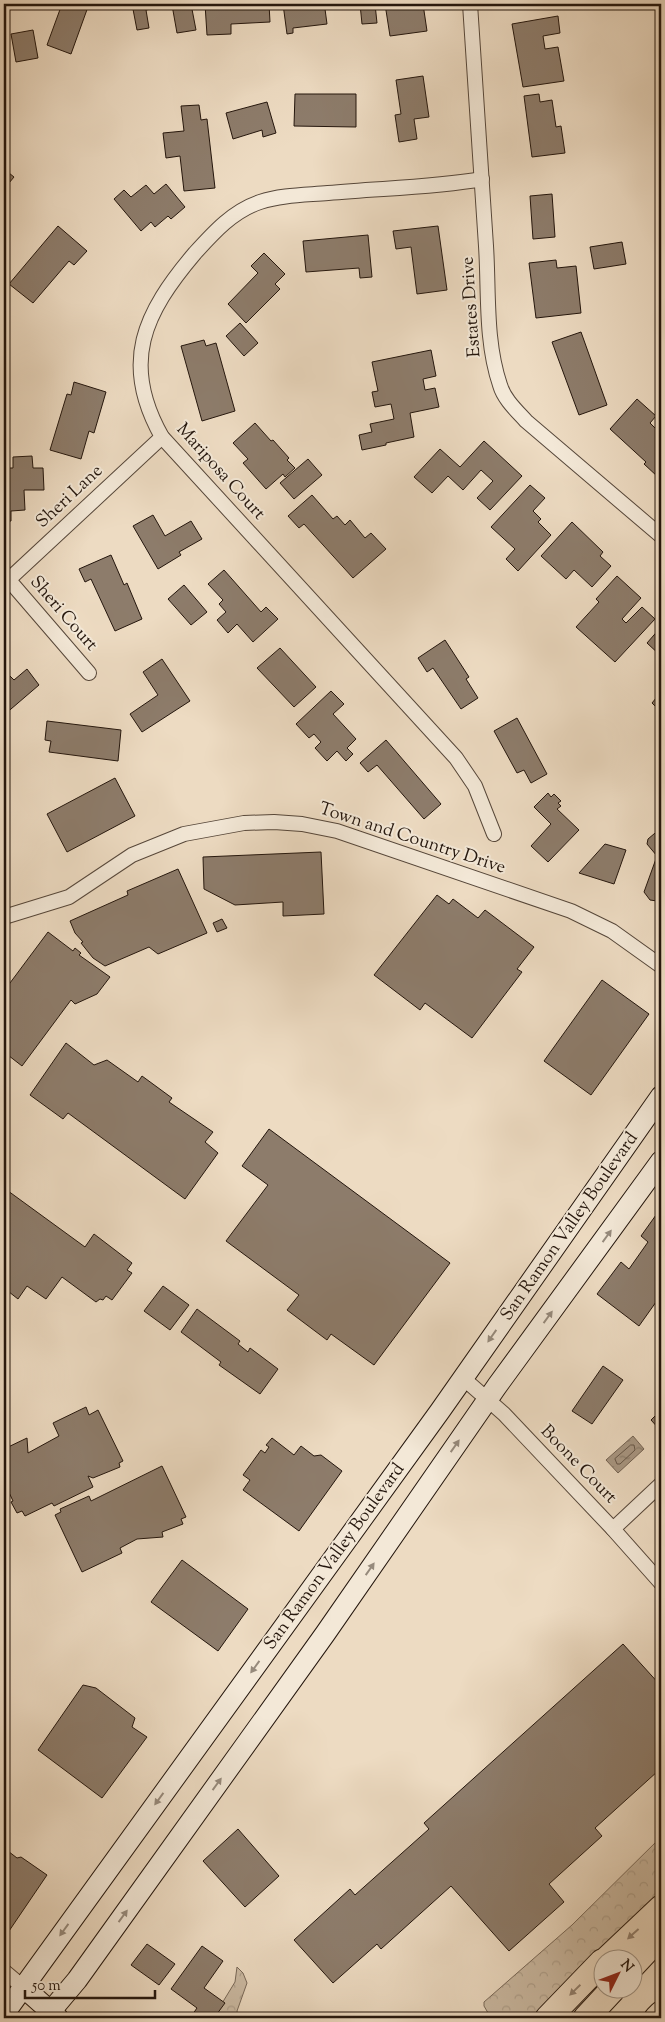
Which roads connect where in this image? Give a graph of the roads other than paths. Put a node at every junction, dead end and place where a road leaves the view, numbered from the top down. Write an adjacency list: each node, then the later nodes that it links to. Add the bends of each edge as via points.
1 (470, 4): 2 (street, Estates Drive)
2 (482, 179): 3 (street, Mariposa Court, via 280,198 261,202 233,216 210,236 166,290 145,333 140,369 144,399 149,416); 4 (street, Estates Drive, via 492,354 507,400 526,421)
3 (162, 437): 5 (street, Sheri Lane); 7 (street, Mariposa Court, via 456,758 476,786)
4 (661, 536)
5 (6, 581): 6 (street, Sheri Court)
6 (89, 673)
7 (494, 834)
8 (4, 917): 9 (street, Town and Country Drive, via 69,897 132,855 184,834 244,823 302,824 346,834 571,911 612,931)
9 (661, 966)
10 (661, 1096): 12 (main road, San Ramon Valley Boulevard, one-way to 12)
11 (661, 1160): 13 (main road, San Ramon Valley Boulevard, one-way to 11)
12 (463, 1378): 13 (street, Boone Court); 23 (main road, San Ramon Valley Boulevard, one-way to 23)
13 (488, 1399): 15 (street, Boone Court); 27 (main road, San Ramon Valley Boulevard, one-way to 13, via 325,1634)
14 (661, 1484): 15 (street)
15 (613, 1529): 16 (street, Boone Court)
16 (661, 1583)
17 (661, 1908): 19 (highway, one-way to 19)
18 (661, 1935): 20 (highway)
19 (617, 1950)
20 (642, 1955)
21 (4, 1971): 23 (street)
22 (592, 1972): 28 (highway, one-way to 28)
23 (23, 1987): 25 (main road, San Ramon Valley Boulevard); 27 (main road)
24 (603, 2000): 29 (highway)
25 (6, 2014)
26 (661, 2014): 30 (highway)
27 (51, 2016)
28 (548, 2018)
29 (586, 2018)
30 (657, 2018)

